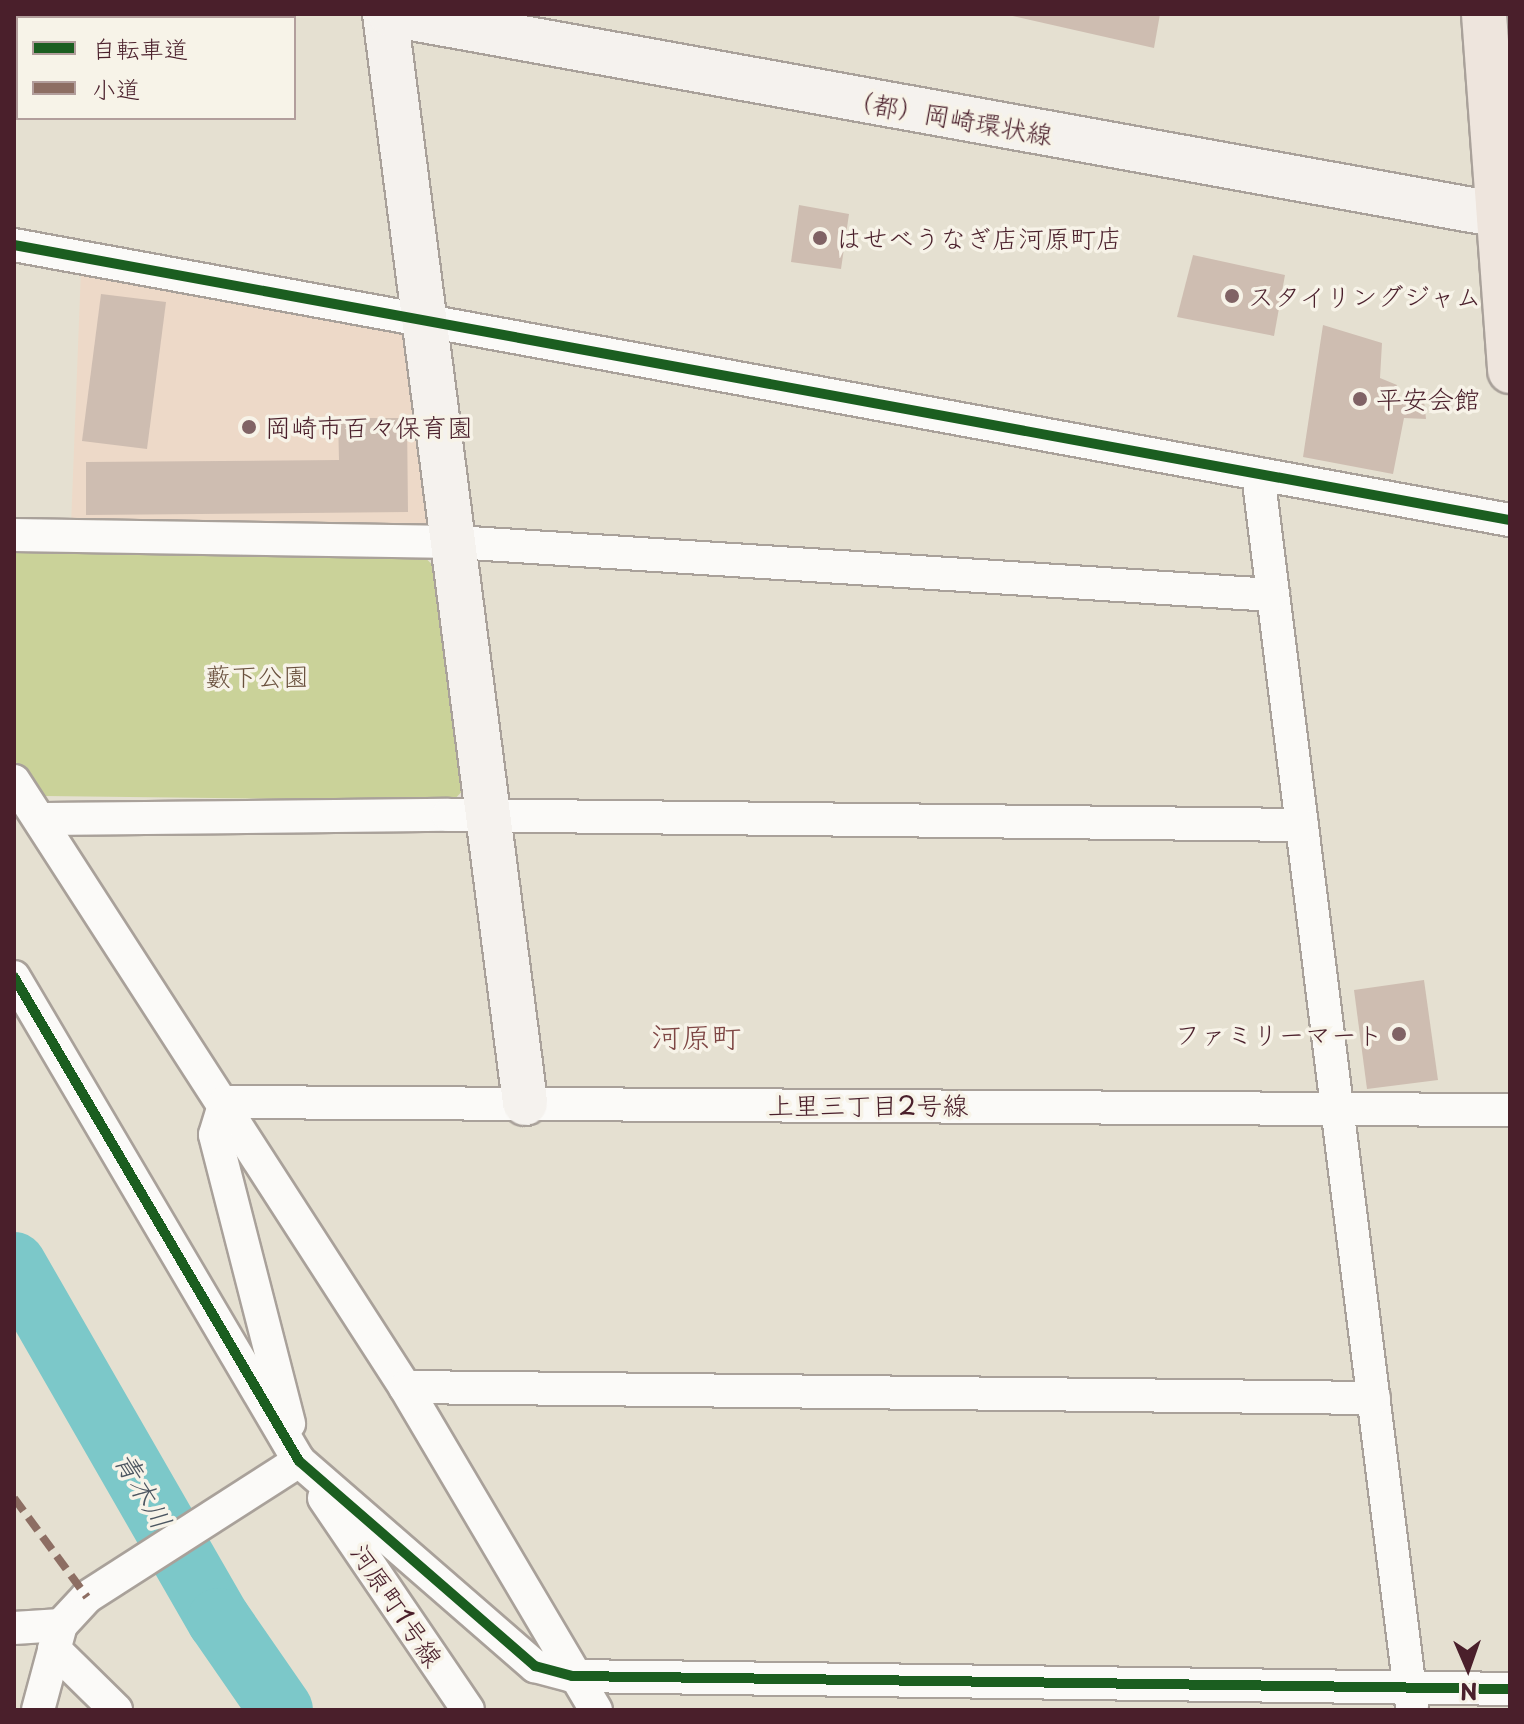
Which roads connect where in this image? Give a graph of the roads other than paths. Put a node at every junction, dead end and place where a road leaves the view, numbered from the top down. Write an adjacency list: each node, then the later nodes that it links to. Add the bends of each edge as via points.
1 (388, 14): 3 (street, （都）岡崎環状線); 5 (street)
2 (1484, 14): 3 (main road)
3 (1503, 217): 6 (main road)
4 (14, 245): 5 (street)
5 (430, 322): 7 (street); 10 (street)
6 (1510, 371)
7 (1258, 474): 8 (street); 11 (street)
8 (1510, 520)
9 (14, 535): 10 (street)
10 (455, 542): 11 (street); 14 (street)
11 (1273, 595): 15 (street)
12 (14, 781): 13 (street)
13 (45, 819): 14 (street); 17 (street)
14 (487, 820): 15 (street); 18 (street)
15 (1302, 825): 19 (street)
16 (14, 977): 23 (street)
17 (225, 1102): 18 (street, 上里三丁目2号線); 21 (street); 23 (street, via 215,1135)
18 (525, 1103): 19 (street, 上里三丁目2号線)
19 (1337, 1108): 20 (street, 上里三丁目2号線); 22 (street)
20 (1510, 1110)
21 (405, 1387): 22 (street); 26 (street)
22 (1374, 1398): 28 (street)
23 (299, 1461): 25 (street, via 99,1588); 26 (street, via 535,1666); 31 (street, 河原町1号線)
24 (14, 1628): 25 (street)
25 (57, 1637): 29 (street); 30 (street)
26 (572, 1676): 28 (street); 32 (street)
27 (1510, 1689): 28 (street)
28 (1412, 1699)
29 (38, 1710)
30 (116, 1710)
31 (468, 1710)
32 (596, 1710)

